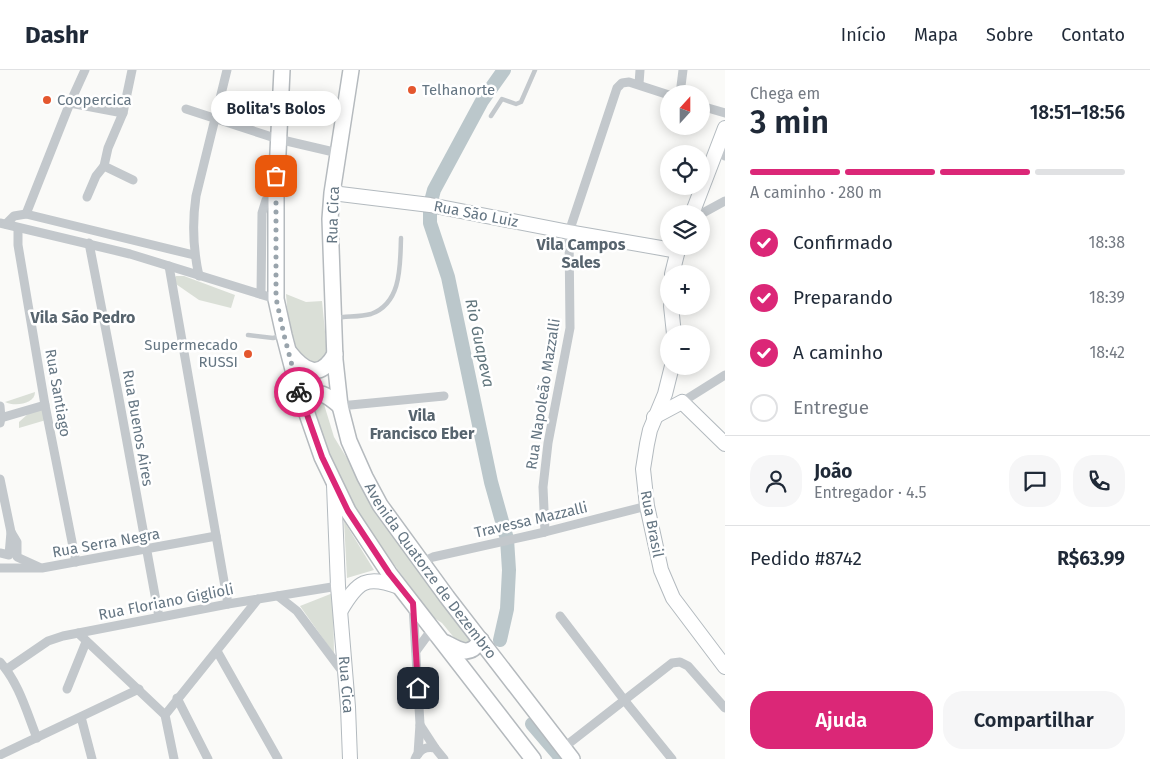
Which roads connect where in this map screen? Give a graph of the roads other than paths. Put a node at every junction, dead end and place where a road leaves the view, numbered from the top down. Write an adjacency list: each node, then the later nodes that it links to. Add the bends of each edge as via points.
1 (86, 70): 12 (street)
2 (131, 70): 15 (street)
3 (227, 70): 18 (street)
4 (282, 70): 20 (main road, Avenida Quatorze de Dezembro)
5 (351, 70): 22 (main road, Rua Cica)
6 (535, 70): 17 (lane, via 521,102 516,104 502,100)
7 (640, 70): 9 (street)
8 (683, 70): 10 (street)
9 (639, 84): 11 (street); 34 (street, Rua Napoleão Mazzalli, via 628,82 617,88)
10 (681, 85)
11 (660, 92)
12 (70, 103): 15 (street); 31 (street)
13 (186, 109): 18 (street)
14 (710, 109): 16 (street)
15 (123, 113): 23 (street)
16 (725, 113)
17 (491, 116)
18 (215, 118): 20 (street); 38 (street, via 195,203)
19 (725, 128): 21 (main road)
20 (278, 139): 22 (street); 26 (main road, Avenida Quatorze de Dezembro)
21 (721, 150): 29 (main road)
22 (338, 153): 25 (main road, Rua Cica)
23 (104, 166): 24 (street); 27 (street)
24 (133, 180)
25 (332, 193): 34 (main road, Rua São Luiz, via 439,206); 43 (main road, Rua Cica)
26 (276, 194): 41 (street, via 266,200 262,213); 42 (main road, Avenida Quatorze de Dezembro)
27 (87, 198)
28 (725, 201): 30 (street)
29 (696, 205)
30 (710, 209)
31 (26, 214): 32 (street, via 14,216); 38 (street)
32 (3, 223): 33 (street)
33 (18, 228): 36 (street); 53 (street, Rua Santiago, via 18,245)
34 (569, 232): 37 (main road, Rua São Luiz); 62 (street, Rua Napoleão Mazzalli, via 570,328 548,443 543,487)
35 (401, 238): 43 (lane, via 397,283 392,298 381,309 369,314)
36 (89, 243): 39 (street); 64 (street, Rua Buenos Aires)
37 (660, 245)
38 (194, 255): 40 (street)
39 (169, 266): 40 (street); 63 (street)
40 (199, 276): 41 (street)
41 (261, 294): 42 (street)
42 (276, 298): 45 (main road, Avenida Quatorze de Dezembro)
43 (334, 318): 47 (main road, Rua Cica)
44 (248, 335): 45 (lane, via 273,338)
45 (284, 335): 46 (main road, Avenida Quatorze de Dezembro)
46 (289, 356): 47 (main road, via 316,370 328,366); 50 (main road, Avenida Quatorze de Dezembro)
47 (335, 357): 55 (main road, Avenida Quatorze de Dezembro)
48 (670, 375): 56 (main road, Rua Brasil)
49 (725, 375): 52 (street)
50 (301, 396): 55 (main road, via 320,392); 60 (main road, Avenida Quatorze de Dezembro)
51 (444, 396): 55 (street)
52 (682, 402): 56 (main road); 58 (main road)
53 (45, 405): 57 (street); 66 (street, Rua Santiago)
54 (0, 406): 57 (street)
55 (340, 406): 67 (main road, Avenida Quatorze de Dezembro, via 349,441 364,477 380,505)
56 (654, 417): 61 (main road, Rua Brasil, via 646,444 644,469)
57 (1, 420)
58 (725, 444)
59 (0, 479): 65 (street, via 10,532 17,542)
60 (334, 484): 71 (main road, Rua Cica); 72 (main road, Avenida Quatorze de Dezembro, via 348,511)
61 (647, 506): 62 (street, Travessa Mazzalli); 89 (main road, Rua Brasil, via 661,570 673,598)
62 (545, 532): 67 (street, Travessa Mazzalli)
63 (216, 536): 64 (street, Rua Serra Negra); 77 (street)
64 (146, 550): 66 (street, Rua Serra Negra); 81 (street, Rua Buenos Aires)
65 (9, 555): 69 (street); 70 (street)
66 (76, 562): 69 (street, Rua Serra Negra)
67 (422, 562): 83 (main road, Avenida Quatorze de Dezembro)
68 (0, 568): 70 (street, Rua Serra Negra)
69 (42, 568): 70 (street, Rua Serra Negra)
70 (13, 569)
71 (338, 586): 73 (street, Rua Floriano Giglioli); 78 (main road, Rua Cica)
72 (399, 587): 76 (main road, Avenida Quatorze de Dezembro); 78 (main road, via 381,580 366,582 353,591)
73 (299, 591): 74 (street, Rua Floriano Giglioli); 79 (street, via 295,600)
74 (278, 596): 75 (street, Rua Floriano Giglioli); 79 (street)
75 (258, 599): 77 (street, Rua Floriano Giglioli); 86 (street)
76 (413, 603): 85 (main road, Avenida Quatorze de Dezembro); 87 (street)
77 (228, 604): 81 (street, Rua Floriano Giglioli)
78 (341, 610): 90 (main road, Rua Cica)
79 (297, 611): 90 (street)
80 (560, 616): 94 (street)
81 (159, 617): 82 (street, Rua Floriano Giglioli)
82 (78, 633): 84 (street); 88 (street, Rua Floriano Giglioli, via 48,641)
83 (480, 640): 85 (main road, via 467,652); 100 (main road, Avenida Quatorze de Dezembro)
84 (86, 642): 91 (street); 92 (street)
85 (443, 642): 87 (street, via 427,636); 109 (main road, Avenida Quatorze de Dezembro)
86 (216, 651): 93 (street); 107 (street)
87 (416, 651): 98 (street)
88 (3, 666): 99 (street, via 16,686)
89 (725, 667)
90 (345, 676): 108 (main road, Rua Cica)
91 (67, 689)
92 (139, 689): 96 (street); 97 (street)
93 (177, 698): 96 (street); 106 (street)
94 (625, 701): 95 (street, via 672,663 680,662 688,666); 100 (street); 110 (street)
95 (725, 708)
96 (165, 715): 105 (street)
97 (81, 717): 99 (street); 104 (street)
98 (420, 724): 102 (street); 103 (street)
99 (37, 738): 101 (street)
100 (567, 753)
101 (0, 755)
102 (439, 755): 103 (street, via 429,747)
103 (416, 756)
104 (92, 759)
105 (174, 759)
106 (208, 759)
107 (278, 759)
108 (350, 759)
109 (533, 759)
110 (672, 759)

